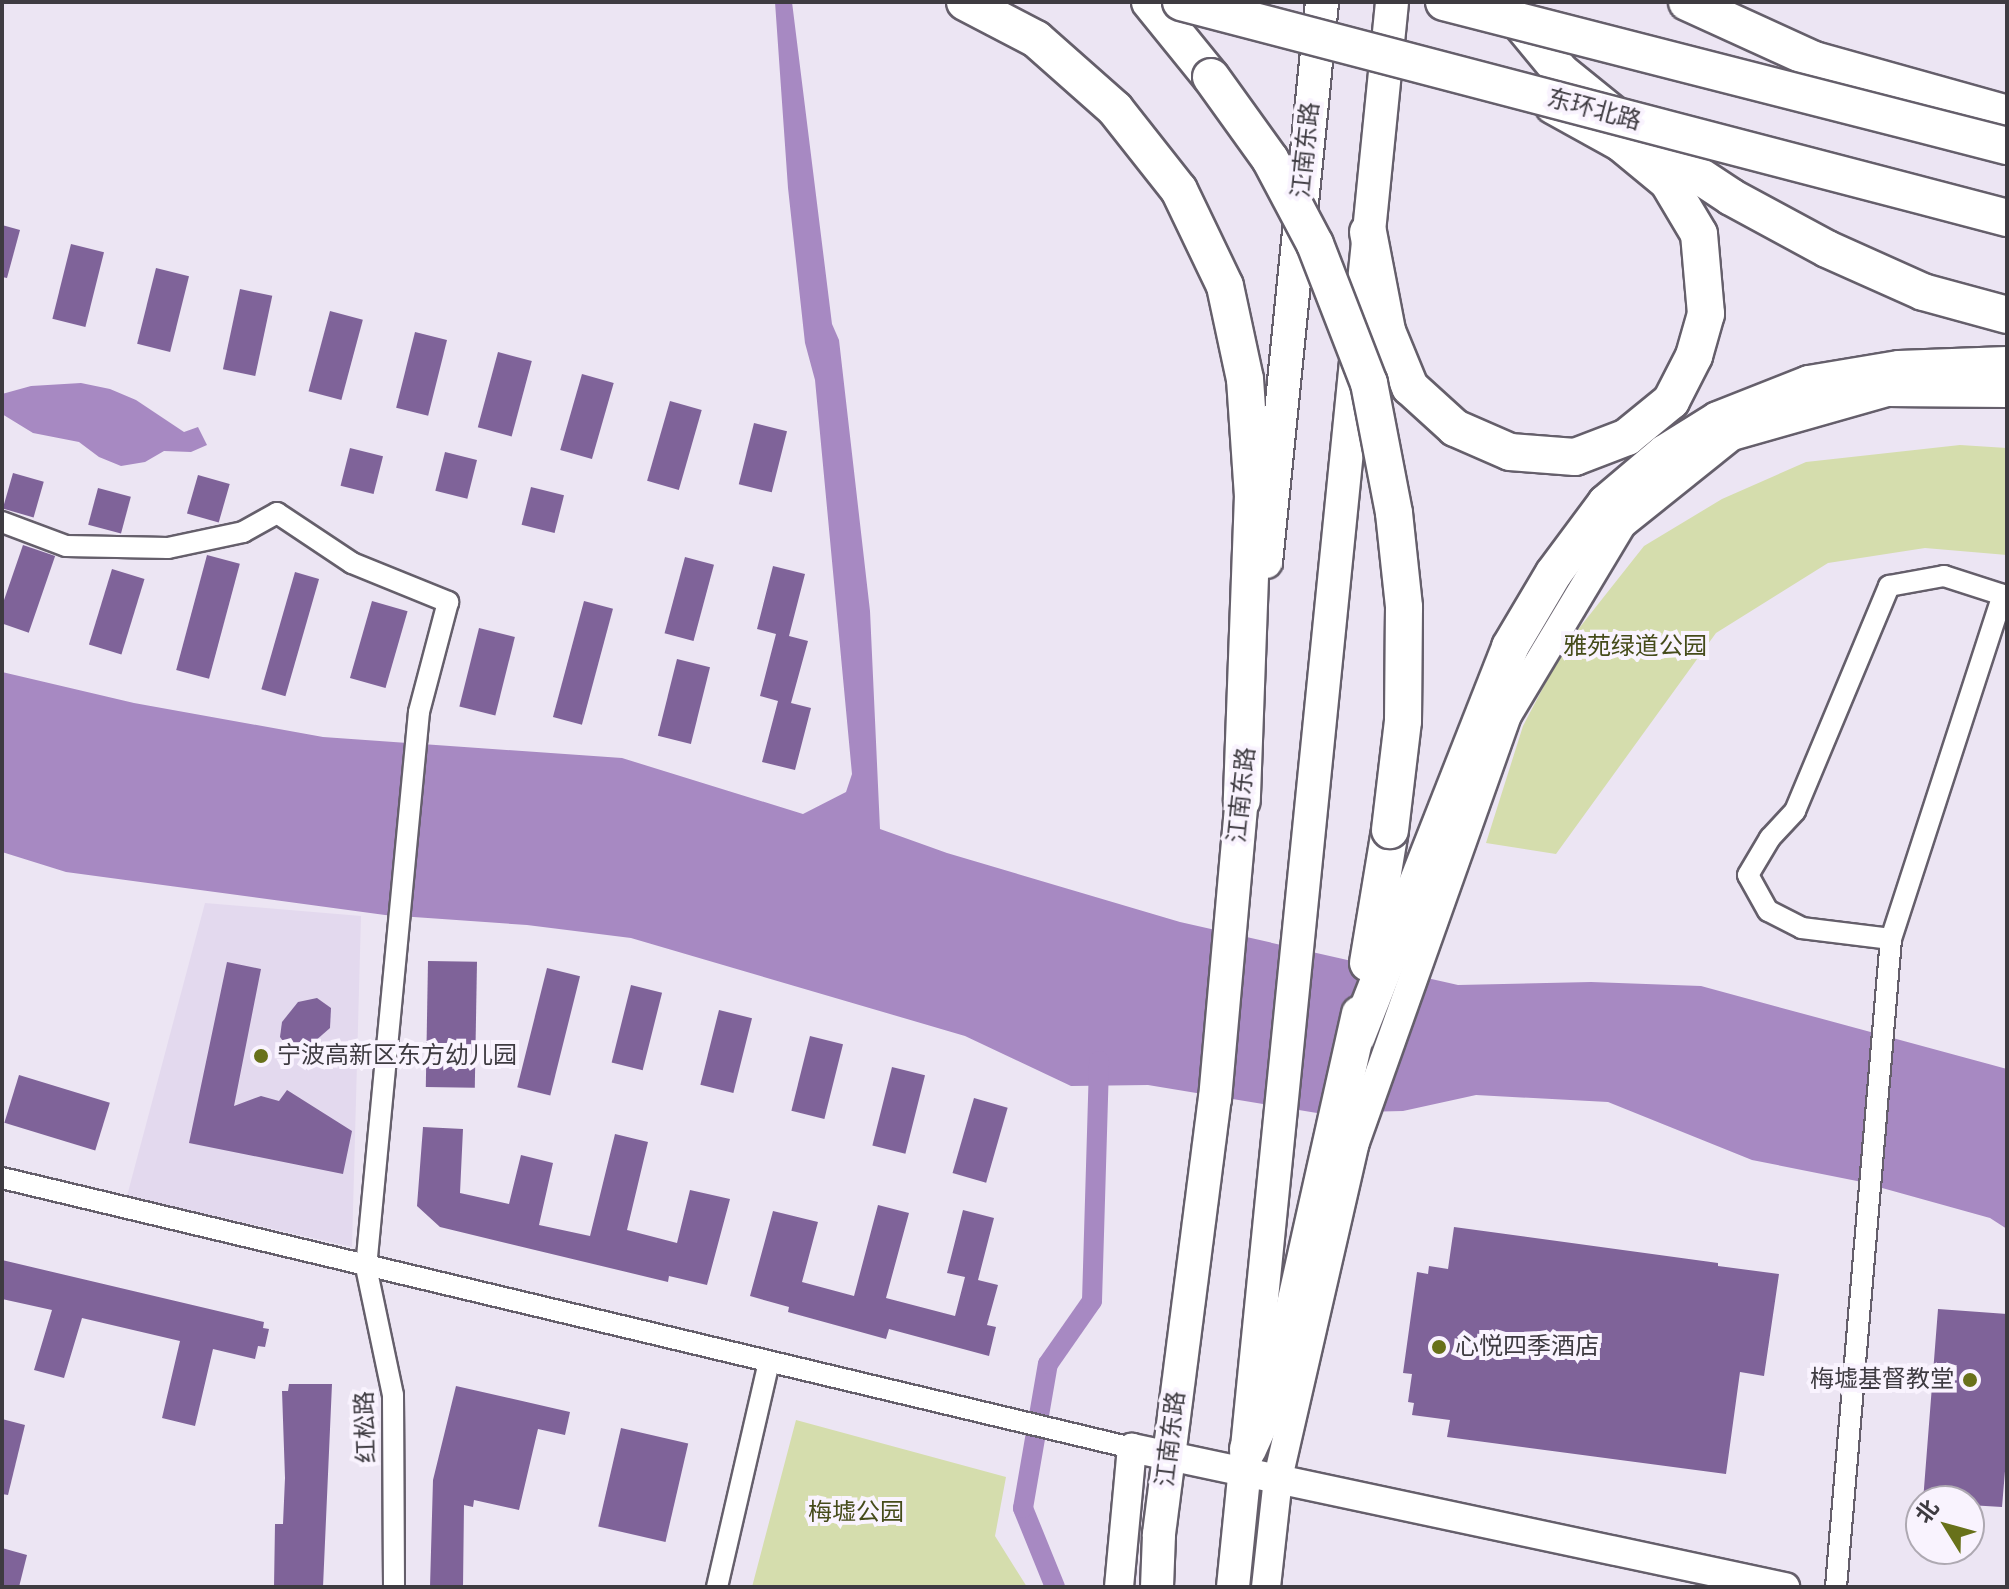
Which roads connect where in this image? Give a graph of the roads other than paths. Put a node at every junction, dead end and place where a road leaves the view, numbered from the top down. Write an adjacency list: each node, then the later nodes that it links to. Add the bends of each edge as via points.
1 (965, 2): 19 (highway, via 1036,39 1115,109 1179,190 1225,286 1245,379 1253,495)
2 (1150, 2): 21 (highway, bridge, via 1270,159 1320,256 1369,383 1394,513 1404,607 1403,721)
3 (1181, 2): 9 (highway, 东环北路, bridge)
4 (1322, 2): 19 (main road, 江南东路)
5 (1392, 2): 13 (main road)
6 (1444, 2): 11 (highway, bridge)
7 (1504, 2): 14 (highway, via 1561,72 1645,140 1731,197 1827,249 1923,292)
8 (1687, 2): 10 (highway, via 1814,60)
9 (1532, 94): 12 (highway, 东环北路, bridge); 13 (highway, bridge, via 1621,143 1668,182 1699,234 1706,314 1694,356 1671,401 1627,437 1575,457 1510,452 1455,428 1410,387 1387,331)
10 (2007, 114)
11 (2007, 146)
12 (2007, 218)
13 (1368, 232): 27 (main road)
14 (2007, 315)
15 (2007, 365): 21 (highway, via 1899,369 1809,384 1718,420 1665,453 1606,503 1554,573 1510,647)
16 (2007, 393): 28 (main road, via 1888,392 1732,436 1622,524 1506,717 1354,1145)
17 (2, 522): 23 (street, 红松路, via 66,546 168,548 243,532 277,513 352,563 448,602 419,712)
18 (2005, 595): 20 (street); 20 (street, via 1944,576 1889,586 1795,811 1770,838 1748,875 1768,911 1802,928)
19 (1242, 801): 26 (main road, 江南东路, via 1215,1099)
20 (1891, 939): 36 (street)
21 (1380, 947): 27 (highway, via 1277,1385)
22 (2, 1178): 23 (street)
23 (366, 1267): 24 (street); 29 (street, 红松路, via 393,1395)
24 (769, 1362): 25 (street); 30 (street)
25 (1132, 1448): 26 (main road); 31 (main road)
26 (1169, 1457): 27 (main road); 32 (main road, 江南东路)
27 (1247, 1459): 28 (main road); 33 (main road)
28 (1278, 1478): 34 (main road); 35 (main road)
29 (394, 1587)
30 (717, 1587)
31 (1119, 1587)
32 (1157, 1587)
33 (1233, 1587)
34 (1266, 1587)
35 (1785, 1587)
36 (1836, 1587)

